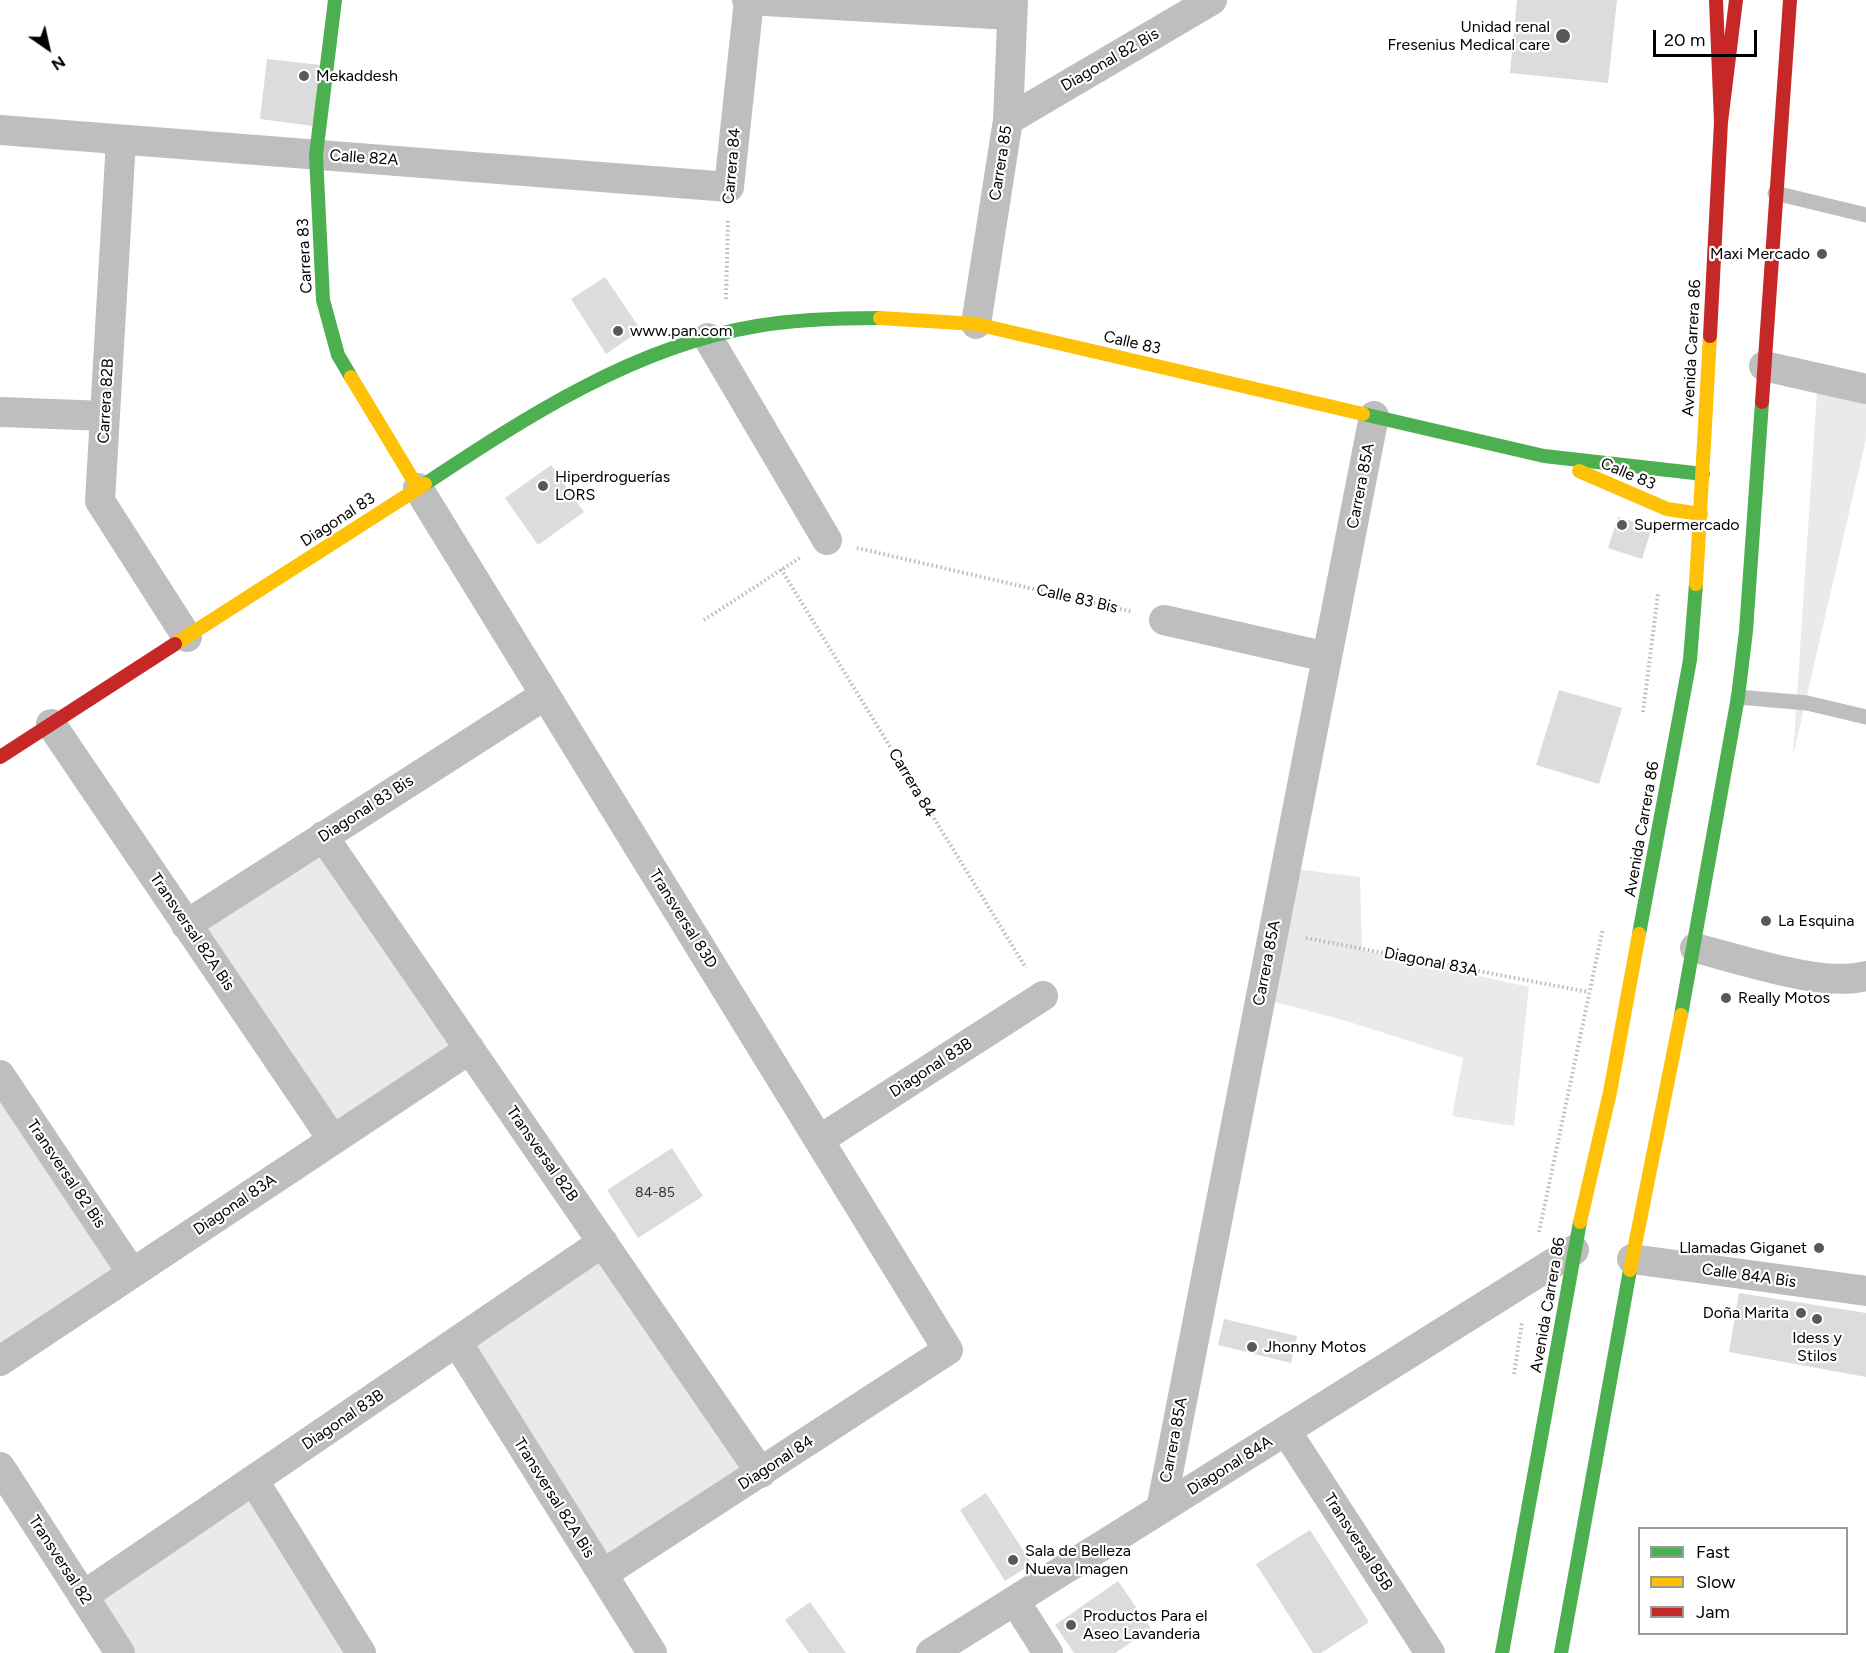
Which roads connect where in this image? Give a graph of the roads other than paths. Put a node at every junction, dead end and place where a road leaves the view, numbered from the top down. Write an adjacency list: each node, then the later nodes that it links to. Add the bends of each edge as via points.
1 (335, 0): 12 (main road, Carrera 83)
2 (748, 0): 7 (street); 13 (street, Carrera 84)
3 (1212, 0): 8 (street, Diagonal 82 Bis)
4 (1716, 0): 9 (main road)
5 (1736, 0): 9 (main road, Avenida Carrera 86)
6 (1790, 0): 14 (main road)
7 (1012, 8): 8 (street, Carrera 85)
8 (1008, 120): 16 (street, Carrera 85)
9 (1722, 122): 24 (main road, Avenida Carrera 86)
10 (0, 130): 11 (street, Calle 82A)
11 (121, 140): 12 (street, Calle 82A); 21 (street, Carrera 82B)
12 (316, 154): 13 (street, Calle 82A); 25 (main road, Carrera 83, via 323,300 338,355)
13 (729, 187)
14 (1776, 193): 15 (lane); 18 (main road)
15 (1866, 215)
16 (976, 324): 17 (main road, Calle 83, via 891,317 814,320); 22 (main road, Calle 83)
17 (717, 335): 25 (main road, Diagonal 83, via 610,374); 27 (street)
18 (1764, 366): 19 (street); 32 (main road)
19 (1866, 389)
20 (0, 412): 21 (street)
21 (105, 416): 29 (street, Carrera 82B, via 100,501)
22 (1374, 416): 23 (main road, Calle 83); 30 (street, Carrera 85A)
23 (1544, 456): 24 (main road, Calle 83); 26 (main road, Calle 83, via 1667,509)
24 (1703, 474): 26 (main road, Avenida Carrera 86)
25 (418, 488): 29 (main road, Diagonal 83); 31 (street, Transversal 83D)
26 (1701, 514): 46 (main road, Avenida Carrera 86, via 1690,660 1610,1092)
27 (826, 540)
28 (1164, 620): 30 (street)
29 (187, 637): 34 (main road, Diagonal 83)
30 (1327, 657): 59 (street, Carrera 85A)
31 (545, 695): 36 (street, Diagonal 83 Bis); 44 (street, Transversal 83D)
32 (1738, 697): 33 (lane, via 1807,703); 38 (main road)
33 (1866, 717)
34 (51, 724): 35 (main road, Diagonal 83); 37 (street, Transversal 82A Bis)
35 (0, 757)
36 (323, 836): 37 (street, Diagonal 83 Bis); 41 (street, Transversal 82B)
37 (186, 925): 43 (street, Transversal 82A Bis)
38 (1695, 948): 39 (street, via 1819,977 1849,980); 47 (main road)
39 (1866, 976)
40 (1043, 996): 44 (street, Diagonal 83B)
41 (470, 1049): 43 (street, Diagonal 83A); 45 (street, Transversal 82B)
42 (0, 1075): 48 (street, Transversal 82 Bis)
43 (333, 1140): 48 (street, Diagonal 83A)
44 (819, 1140): 53 (street, Transversal 83D)
45 (603, 1242): 52 (street, Diagonal 83B); 57 (street, Transversal 82B)
46 (1574, 1250): 49 (street, Diagonal 84A); 51 (main road, Avenida Carrera 86)
47 (1632, 1260): 50 (street, Calle 84A Bis); 70 (main road)
48 (132, 1273): 54 (street, Diagonal 83A)
49 (1530, 1278): 51 (street); 55 (street, Diagonal 84A)
50 (1866, 1292)
51 (1564, 1305): 69 (main road, Avenida Carrera 86)
52 (457, 1342): 58 (street, Diagonal 83B); 60 (street, Transversal 82A Bis)
53 (948, 1350): 57 (street, Diagonal 84)
54 (0, 1361)
55 (1286, 1431): 59 (street, Diagonal 84A); 68 (street, Transversal 85B)
56 (0, 1467): 61 (street, Transversal 82)
57 (761, 1473): 60 (street, Diagonal 84)
58 (254, 1481): 61 (street, Diagonal 83B); 64 (street)
59 (1161, 1509): 62 (street, Diagonal 84A)
60 (603, 1574): 65 (street, Transversal 82A Bis)
61 (83, 1596): 63 (street, Transversal 82)
62 (1015, 1600): 66 (street, Diagonal 84A); 67 (street)
63 (120, 1653)
64 (361, 1653)
65 (652, 1653)
66 (931, 1653)
67 (1047, 1653)
68 (1430, 1653)
69 (1502, 1653)
70 (1561, 1653)

